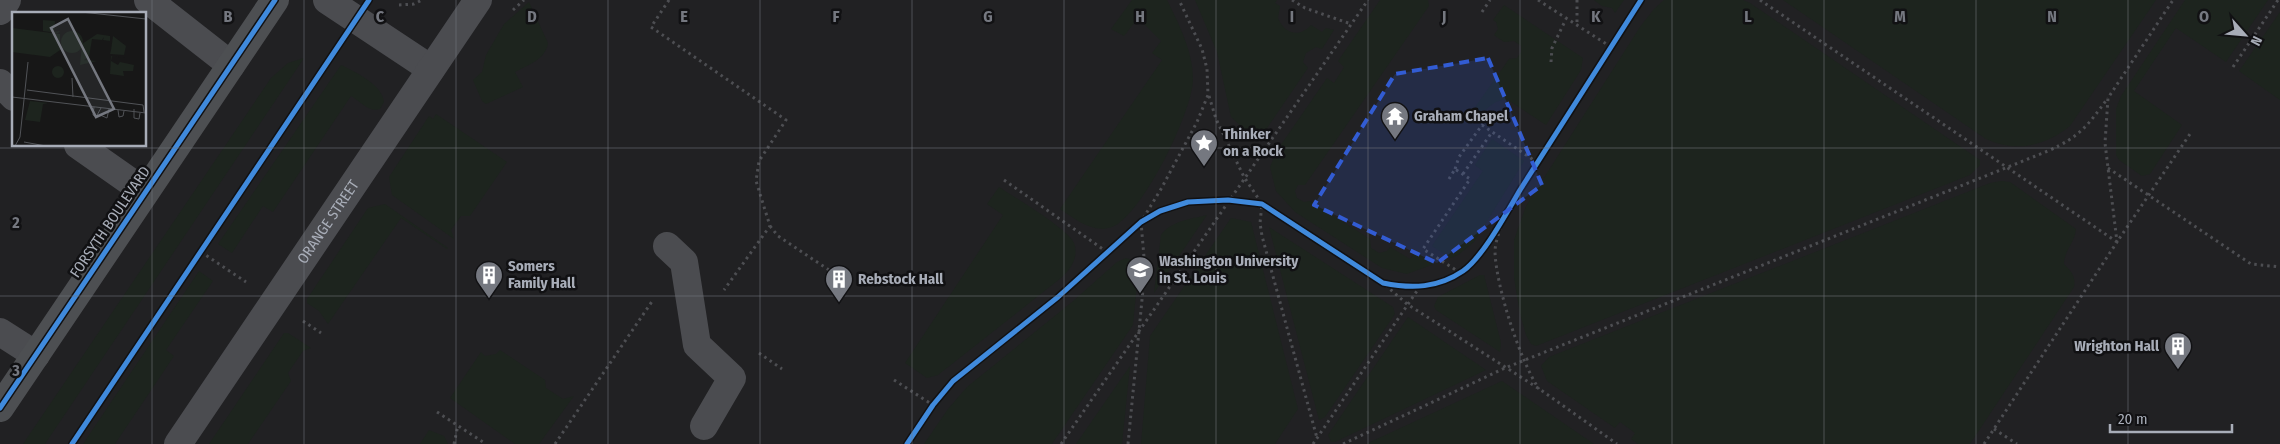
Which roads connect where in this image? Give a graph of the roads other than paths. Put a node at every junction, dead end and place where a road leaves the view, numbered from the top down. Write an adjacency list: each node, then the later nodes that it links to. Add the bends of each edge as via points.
1 (7, 0): 6 (lane)
2 (148, 0): 7 (lane)
3 (275, 0): 7 (main road, FORSYTH BOULEVARD)
4 (327, 0): 8 (lane)
5 (478, 0): 8 (lane, ORANGE STREET)
6 (0, 11)
7 (231, 65): 12 (main road, FORSYTH BOULEVARD)
8 (431, 69): 18 (lane, ORANGE STREET)
9 (0, 83): 10 (lane)
10 (12, 95)
11 (79, 146): 12 (lane)
12 (146, 192): 15 (main road, FORSYTH BOULEVARD)
13 (667, 246): 17 (lane, via 684,262 697,345 732,378)
14 (0, 332): 15 (lane)
15 (36, 355): 16 (main road, FORSYTH BOULEVARD)
16 (0, 408)
17 (704, 426)
18 (178, 444)

